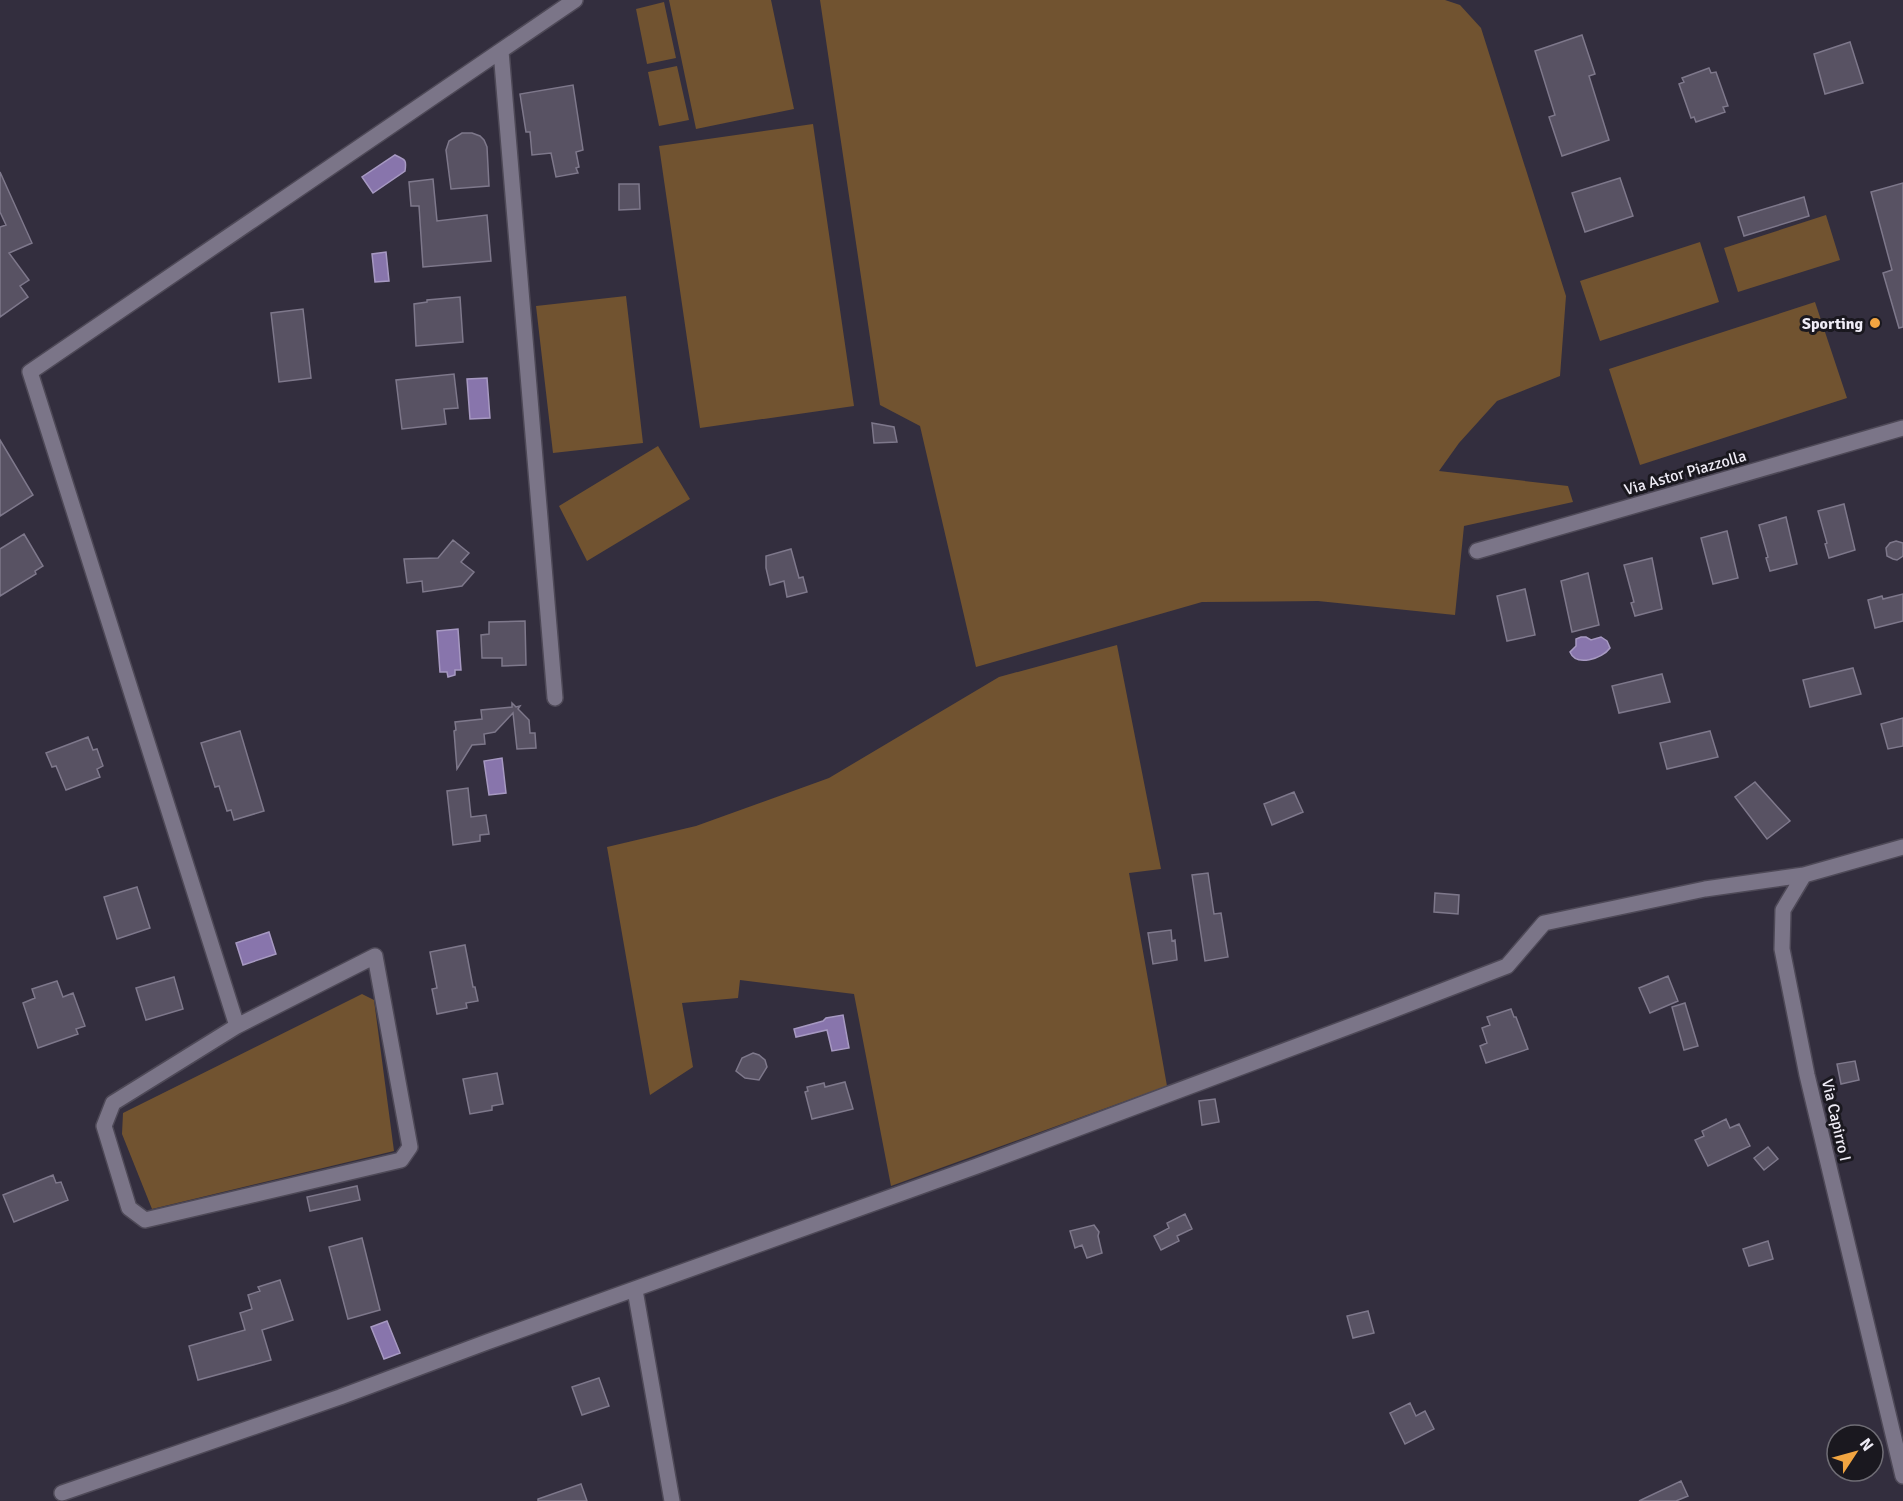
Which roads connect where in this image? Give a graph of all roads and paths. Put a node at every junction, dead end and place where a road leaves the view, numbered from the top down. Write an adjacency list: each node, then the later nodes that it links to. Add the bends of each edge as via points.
1 (575, 0): 2 (street)
2 (501, 51): 5 (street); 8 (street, via 30,372)
3 (1903, 428): 4 (street, Via Astor Piazzolla)
4 (1477, 551)
5 (555, 698)
6 (1903, 847): 7 (street)
7 (1804, 875): 9 (street, via 1705,889 1544,923 1507,966 977,1166); 10 (street, Via Capirro I, via 1783,910 1782,949 1807,1074)
8 (237, 1026): 8 (street, via 375,956 410,1147 401,1160 145,1220 129,1208 104,1126 112,1103)
9 (634, 1290): 11 (street); 12 (street)
10 (1903, 1476)
11 (62, 1493)
12 (672, 1501)

